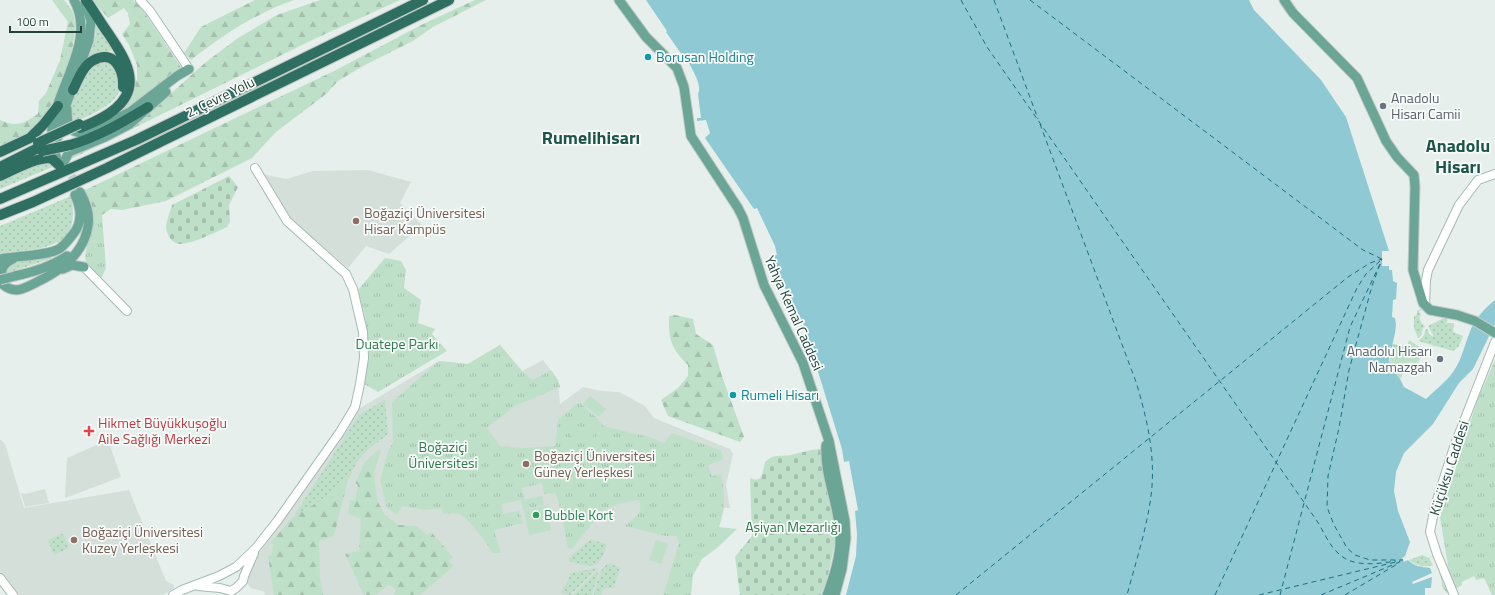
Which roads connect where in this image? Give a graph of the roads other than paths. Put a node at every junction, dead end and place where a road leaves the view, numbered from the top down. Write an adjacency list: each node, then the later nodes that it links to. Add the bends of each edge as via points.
1 (74, 0): 10 (main road, via 80,14 80,38)
2 (85, 0): 9 (main road, via 91,20 90,40); 12 (highway, via 123,56 129,72 129,85 123,99 114,110)
3 (140, 0): 8 (main road, via 150,10)
4 (422, 0): 21 (highway, 2. Çevre Yolu, via 136,140)
5 (449, 0): 22 (highway, 2. Çevre Yolu, via 179,133)
6 (619, 0): 36 (main road, Yahya Kemal Caddesi, via 646,37 677,68 684,87 691,136 743,218 764,285 803,364)
7 (1284, 0): 32 (main road, via 1302,23 1354,74 1386,141 1414,175 1416,187 1413,270)
8 (188, 69): 10 (main road, via 130,112 85,133 71,129); 11 (main road)
9 (73, 90): 10 (main road); 12 (highway, via 84,68 94,60 106,57 119,65 123,75 123,86 114,104)
10 (62, 106): 14 (highway, via 30,138); 16 (main road, via 52,129 54,152)
11 (148, 107): 13 (highway, bridge, via 86,140 70,145); 16 (main road, via 130,124 69,152)
12 (79, 126): 13 (highway, bridge)
13 (40, 147): 15 (highway); 17 (highway)
14 (0, 152)
15 (0, 161)
16 (61, 163): 20 (highway, via 45,158)
17 (0, 167)
18 (255, 168): 37 (main road, via 288,221 346,274 353,289 363,332 364,358 355,407 309,478)
19 (1495, 174): 32 (main road, via 1478,180 1459,204 1428,270)
20 (0, 176)
21 (0, 199)
22 (0, 215)
23 (89, 219): 24 (main road, via 85,200 78,193); 25 (main road); 29 (main road, via 81,238 67,256 53,265)
24 (79, 225): 26 (main road, via 67,242 57,250); 29 (main road, via 73,243 65,251 53,260)
25 (83, 243): 28 (main road); 30 (main road, via 70,260)
26 (24, 255): 27 (main road); 31 (main road, via 4,264 1,270)
27 (0, 259)
28 (84, 267): 30 (main road, via 72,265); 33 (main road)
29 (15, 276): 31 (main road, bridge)
30 (48, 277): 31 (main road, via 16,290)
31 (1, 283)
32 (1425, 306): 34 (main road, via 1430,310 1475,321)
33 (127, 311)
34 (1494, 333)
35 (1495, 342): 48 (main road, Küçüksu Caddesi, via 1455,444 1435,506 1430,532)
36 (825, 432): 46 (main road, Yahya Kemal Caddesi, via 826,459 840,537 839,552); 47 (main road, Yahya Kemal Caddesi, via 845,521 846,538 842,569)
37 (256, 548): 38 (main road); 40 (main road)
38 (236, 567): 39 (main road); 40 (main road)
39 (218, 576): 42 (main road); 43 (main road)
40 (244, 576): 43 (main road, via 243,581 231,591)
41 (0, 578): 44 (main road)
42 (191, 586): 43 (main road); 45 (main road)
43 (220, 588)
44 (13, 595)
45 (173, 595)
46 (827, 595)
47 (835, 595)
48 (1454, 595)

